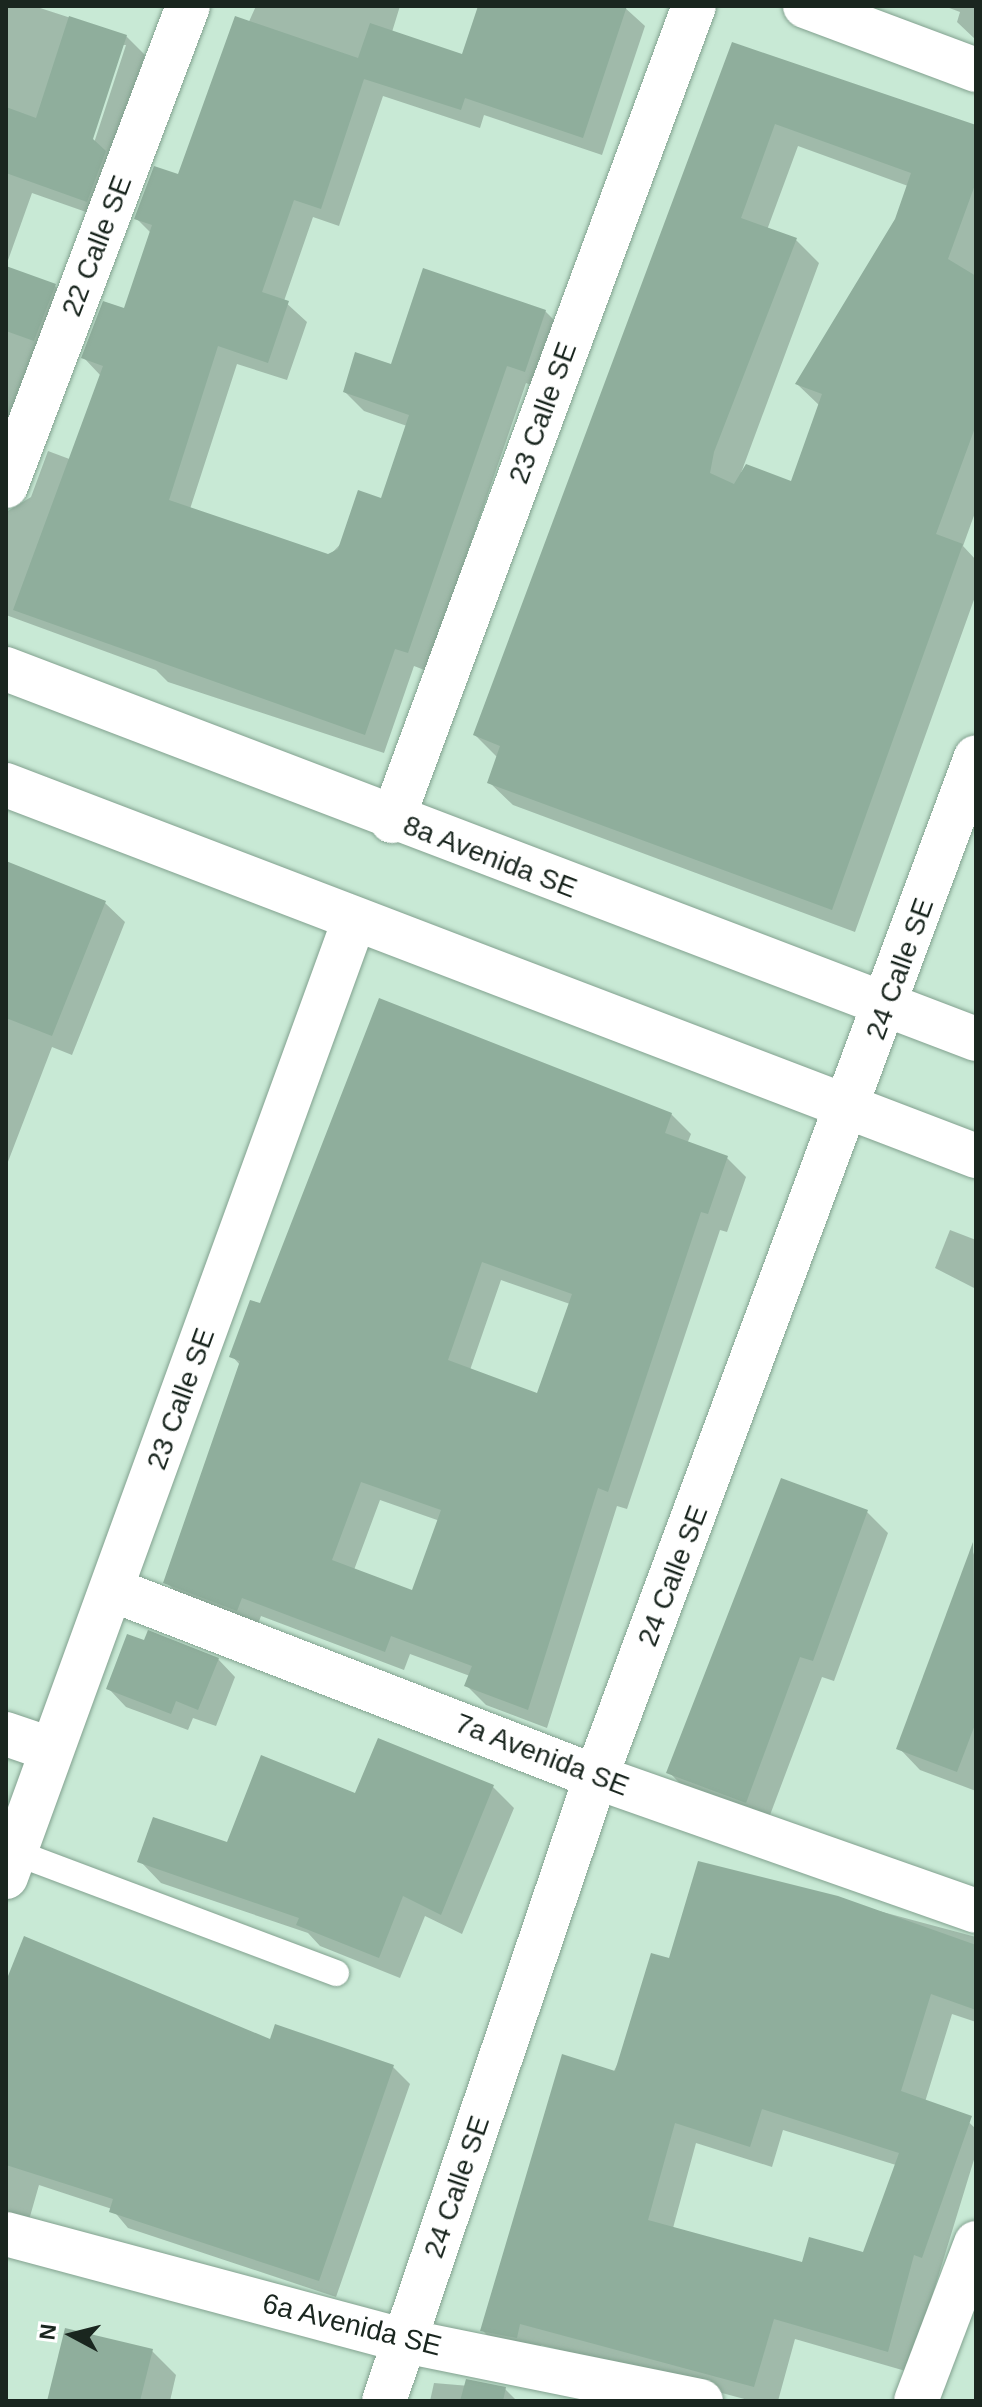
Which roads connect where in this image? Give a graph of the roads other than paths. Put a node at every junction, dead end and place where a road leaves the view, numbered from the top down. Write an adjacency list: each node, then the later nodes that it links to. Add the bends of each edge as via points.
1 (188, 6): 5 (street, 22 Calle SE)
2 (694, 6): 9 (street, 23 Calle SE)
3 (805, 6): 4 (street)
4 (976, 70)
5 (6, 486)
6 (6, 669): 9 (street, 8a Avenida SE)
7 (976, 757): 11 (street, 24 Calle SE)
8 (6, 785): 10 (street)
9 (392, 821): 11 (street, 8a Avenida SE)
10 (354, 921): 13 (street); 15 (street, 23 Calle SE)
11 (886, 1007): 12 (street, 8a Avenida SE); 13 (street, 24 Calle SE)
12 (976, 1039)
13 (850, 1110): 14 (street); 18 (street, 24 Calle SE)
14 (976, 1156)
15 (113, 1590): 17 (street, 23 Calle SE); 18 (street, 7a Avenida SE)
16 (6, 1734): 17 (street)
17 (50, 1749): 19 (street, 23 Calle SE)
18 (596, 1777): 20 (street, 7a Avenida SE); 24 (street, 24 Calle SE)
19 (10, 1864): 21 (lane)
20 (976, 1911)
21 (336, 1973)
22 (6, 2234): 24 (street, 6a Avenida SE)
23 (976, 2243): 27 (street)
24 (405, 2341): 25 (street, 24 Calle SE); 26 (street, 6a Avenida SE)
25 (384, 2401)
26 (701, 2401)
27 (916, 2401)

